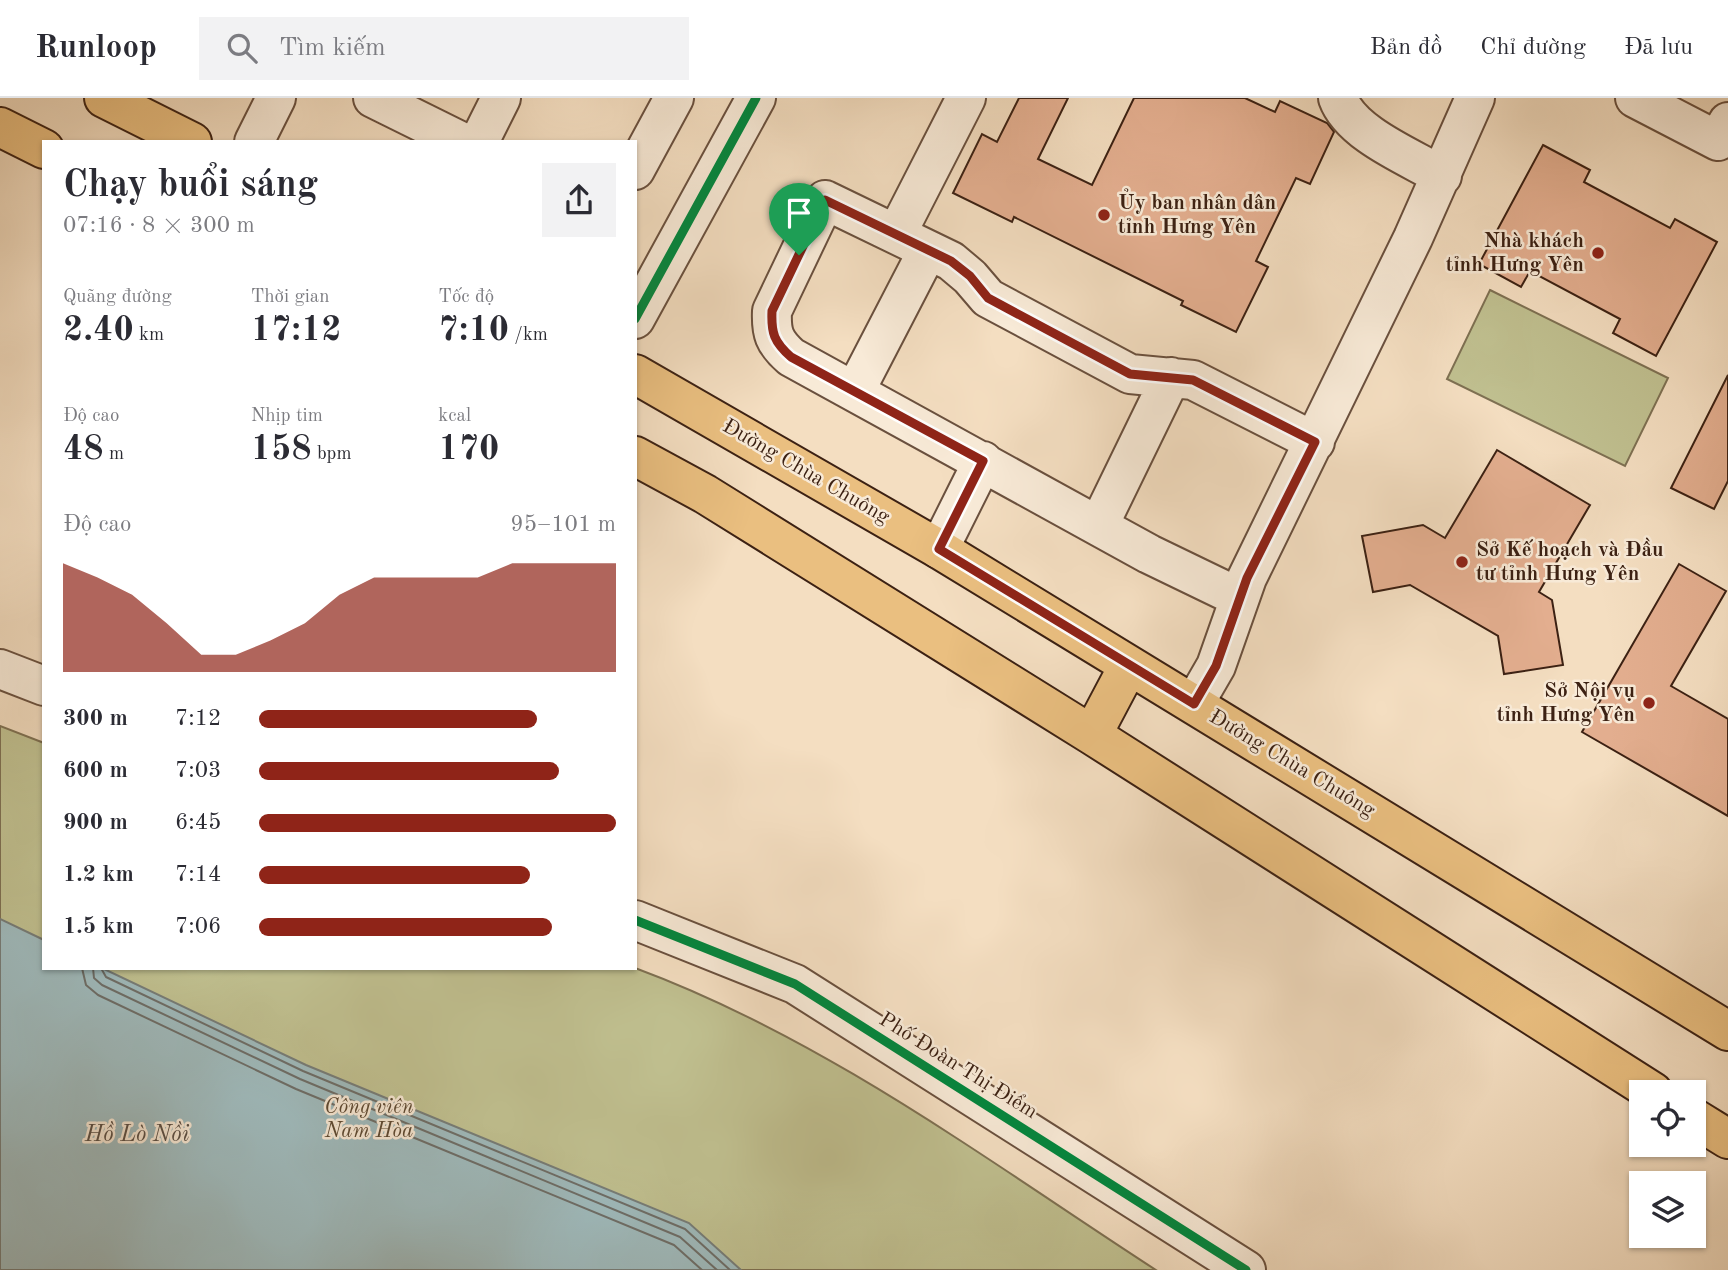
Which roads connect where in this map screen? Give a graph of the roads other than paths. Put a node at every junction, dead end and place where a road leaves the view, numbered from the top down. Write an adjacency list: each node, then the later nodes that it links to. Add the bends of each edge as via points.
1 (6, 98): 12 (main road)
2 (104, 98): 15 (main road)
3 (276, 98): 16 (street)
4 (373, 98): 17 (street)
5 (501, 98): 18 (street)
6 (674, 98): 20 (street)
7 (756, 98): 23 (street)
8 (966, 98): 22 (street)
9 (1338, 98): 21 (street, via 1360,129)
10 (1475, 98): 21 (street)
11 (1635, 98): 13 (street, via 1718,141)
12 (0, 111)
13 (1728, 122)
14 (0, 127): 19 (main road)
15 (188, 140)
16 (255, 140)
17 (458, 140)
18 (476, 140)
19 (42, 148)
20 (637, 166)
21 (1442, 176): 27 (street)
22 (913, 241): 25 (street, via 951,261 988,298 1130,374); 26 (street); 26 (street, via 825,200 772,311 776,344 791,357)
23 (637, 315)
24 (637, 375): 31 (main road, Đường Chùa Chuông)
25 (1171, 377): 27 (street, via 1193,380); 30 (street)
26 (855, 391): 29 (street)
27 (1315, 442): 32 (street)
28 (637, 457): 37 (main road, via 705,494)
29 (983, 461): 30 (street); 31 (street)
30 (1099, 525): 32 (street)
31 (939, 549): 33 (main road, Đường Chùa Chuông)
32 (1240, 598): 36 (street, via 1216,666)
33 (1129, 665): 36 (main road, Đường Chùa Chuông); 37 (main road)
34 (0, 669): 35 (street)
35 (42, 685)
36 (1194, 704): 39 (main road, Đường Chùa Chuông)
37 (1091, 735): 40 (main road)
38 (637, 921): 43 (street, Phố Đoàn Thị Điểm, via 795,984)
39 (1728, 1031)
40 (1634, 1080)
41 (1706, 1125): 42 (main road)
42 (1728, 1139)
43 (1247, 1270)

